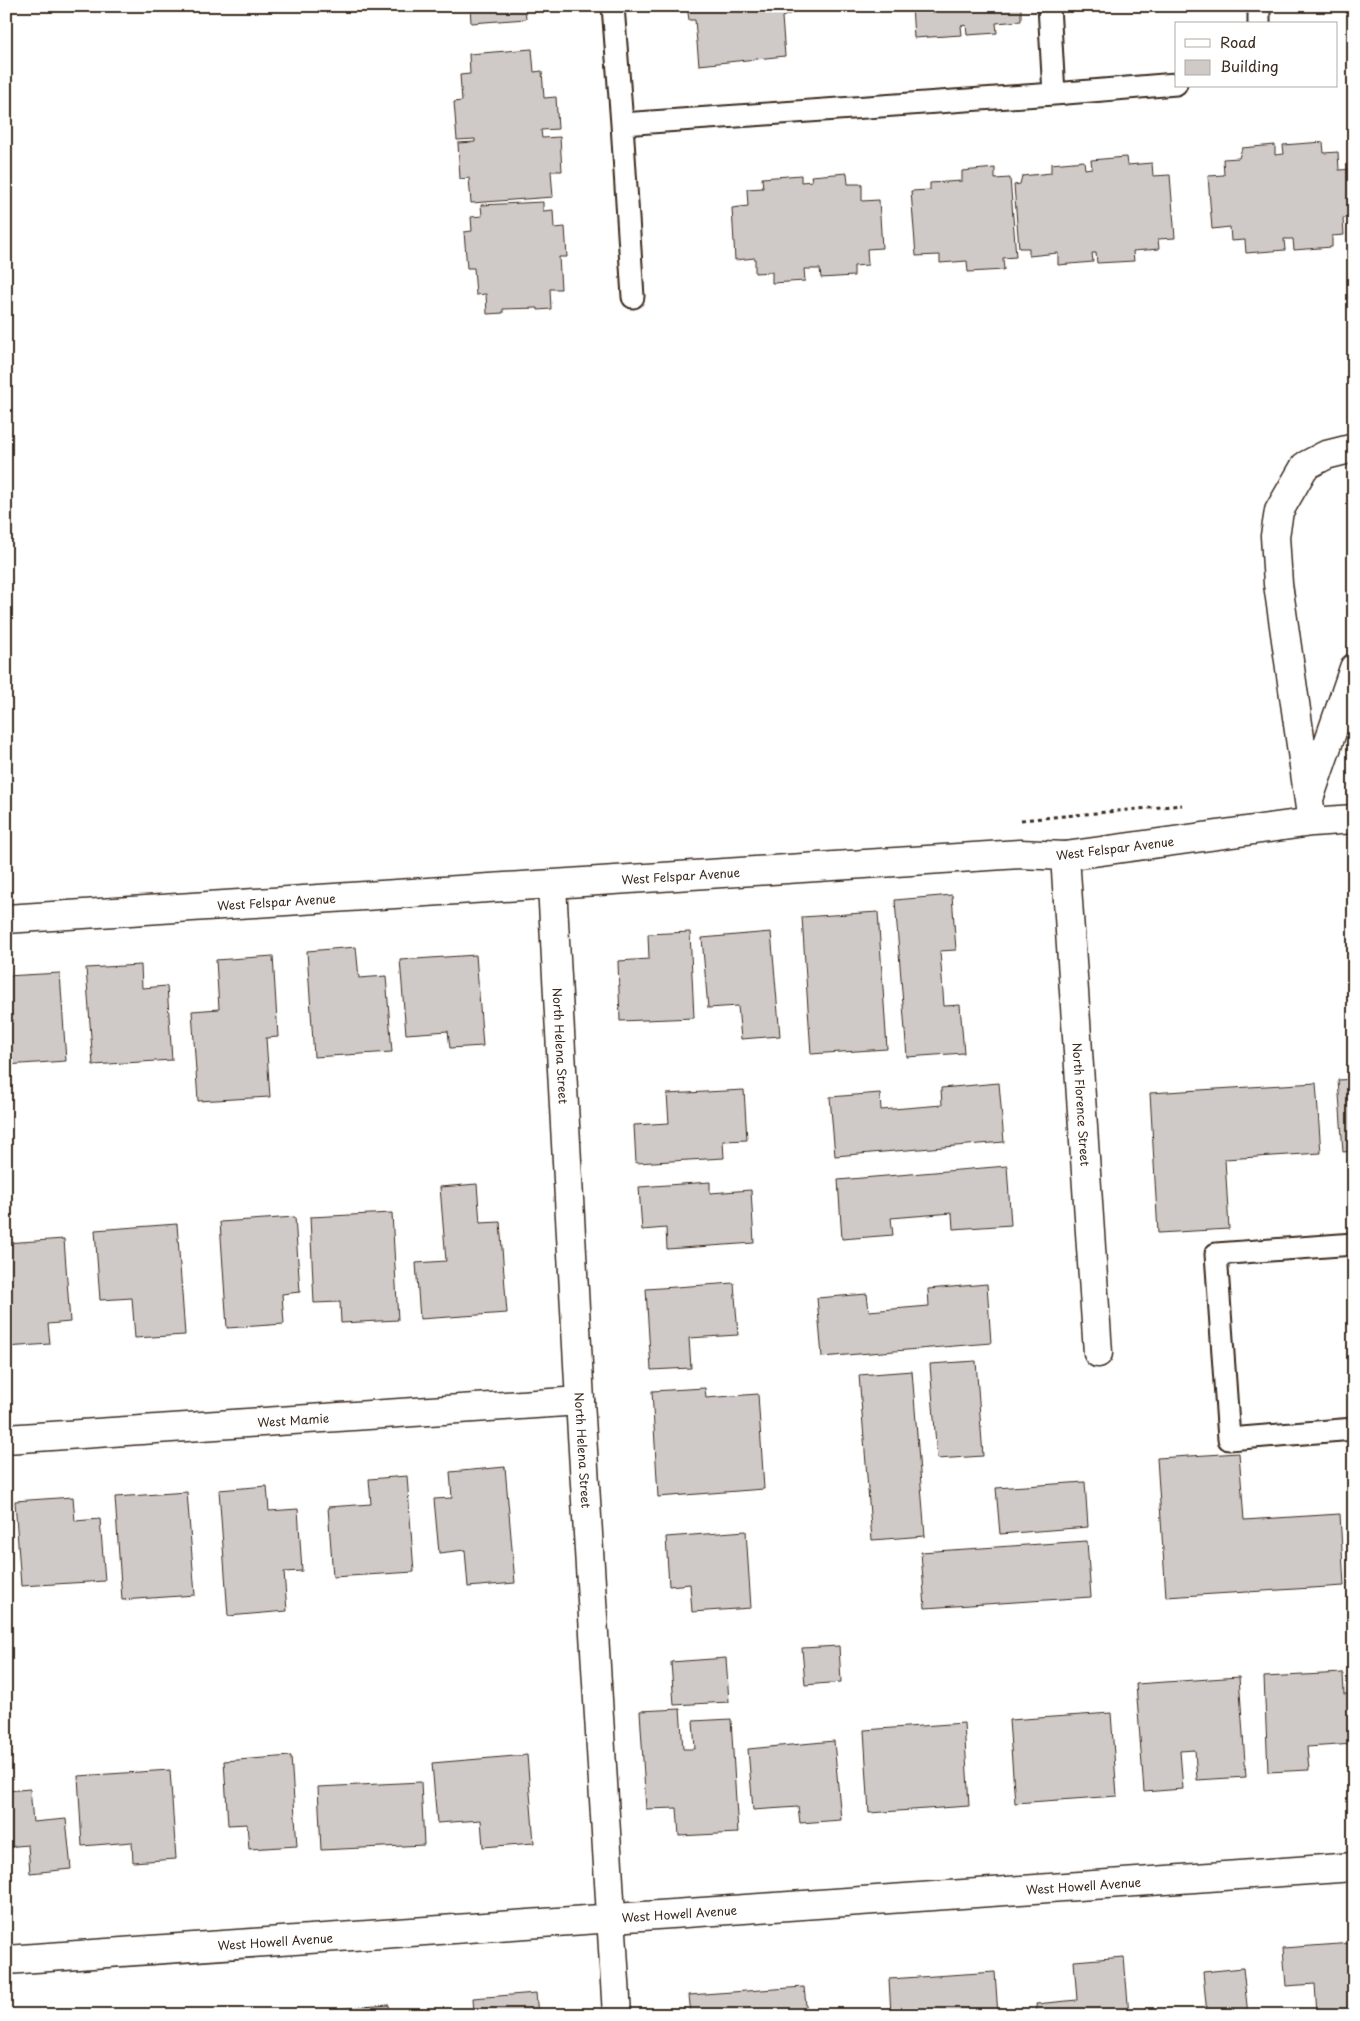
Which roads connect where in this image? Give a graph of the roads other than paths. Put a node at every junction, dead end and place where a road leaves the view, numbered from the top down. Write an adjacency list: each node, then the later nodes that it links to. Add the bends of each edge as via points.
1 (613, 6): 7 (lane)
2 (1049, 6): 6 (lane)
3 (1259, 6): 4 (lane)
4 (1259, 22)
5 (1175, 84): 6 (lane)
6 (1054, 94): 7 (lane)
7 (622, 124): 8 (lane)
8 (633, 298)
9 (1354, 448): 11 (street, via 1326,454 1305,466 1279,511 1275,536 1278,584)
10 (1354, 668): 11 (street)
11 (1310, 811): 12 (street, West Felspar Avenue); 13 (street, West Felspar Avenue)
12 (1354, 819)
13 (1065, 856): 14 (street, West Felspar Avenue, via 1020,854); 17 (street, North Florence Street)
14 (552, 885): 15 (street, West Felspar Avenue); 18 (street, North Helena Street)
15 (6, 919)
16 (1354, 1244): 19 (lane, via 1216,1254 1229,1439)
17 (1098, 1353)
18 (580, 1400): 20 (street, West Mamie); 22 (street, North Helena Street)
19 (1354, 1429)
20 (6, 1439)
21 (1354, 1868): 22 (street, West Howell Avenue)
22 (612, 1918): 23 (street, West Howell Avenue); 24 (street, North Helena Street)
23 (6, 1960)
24 (617, 2015)

